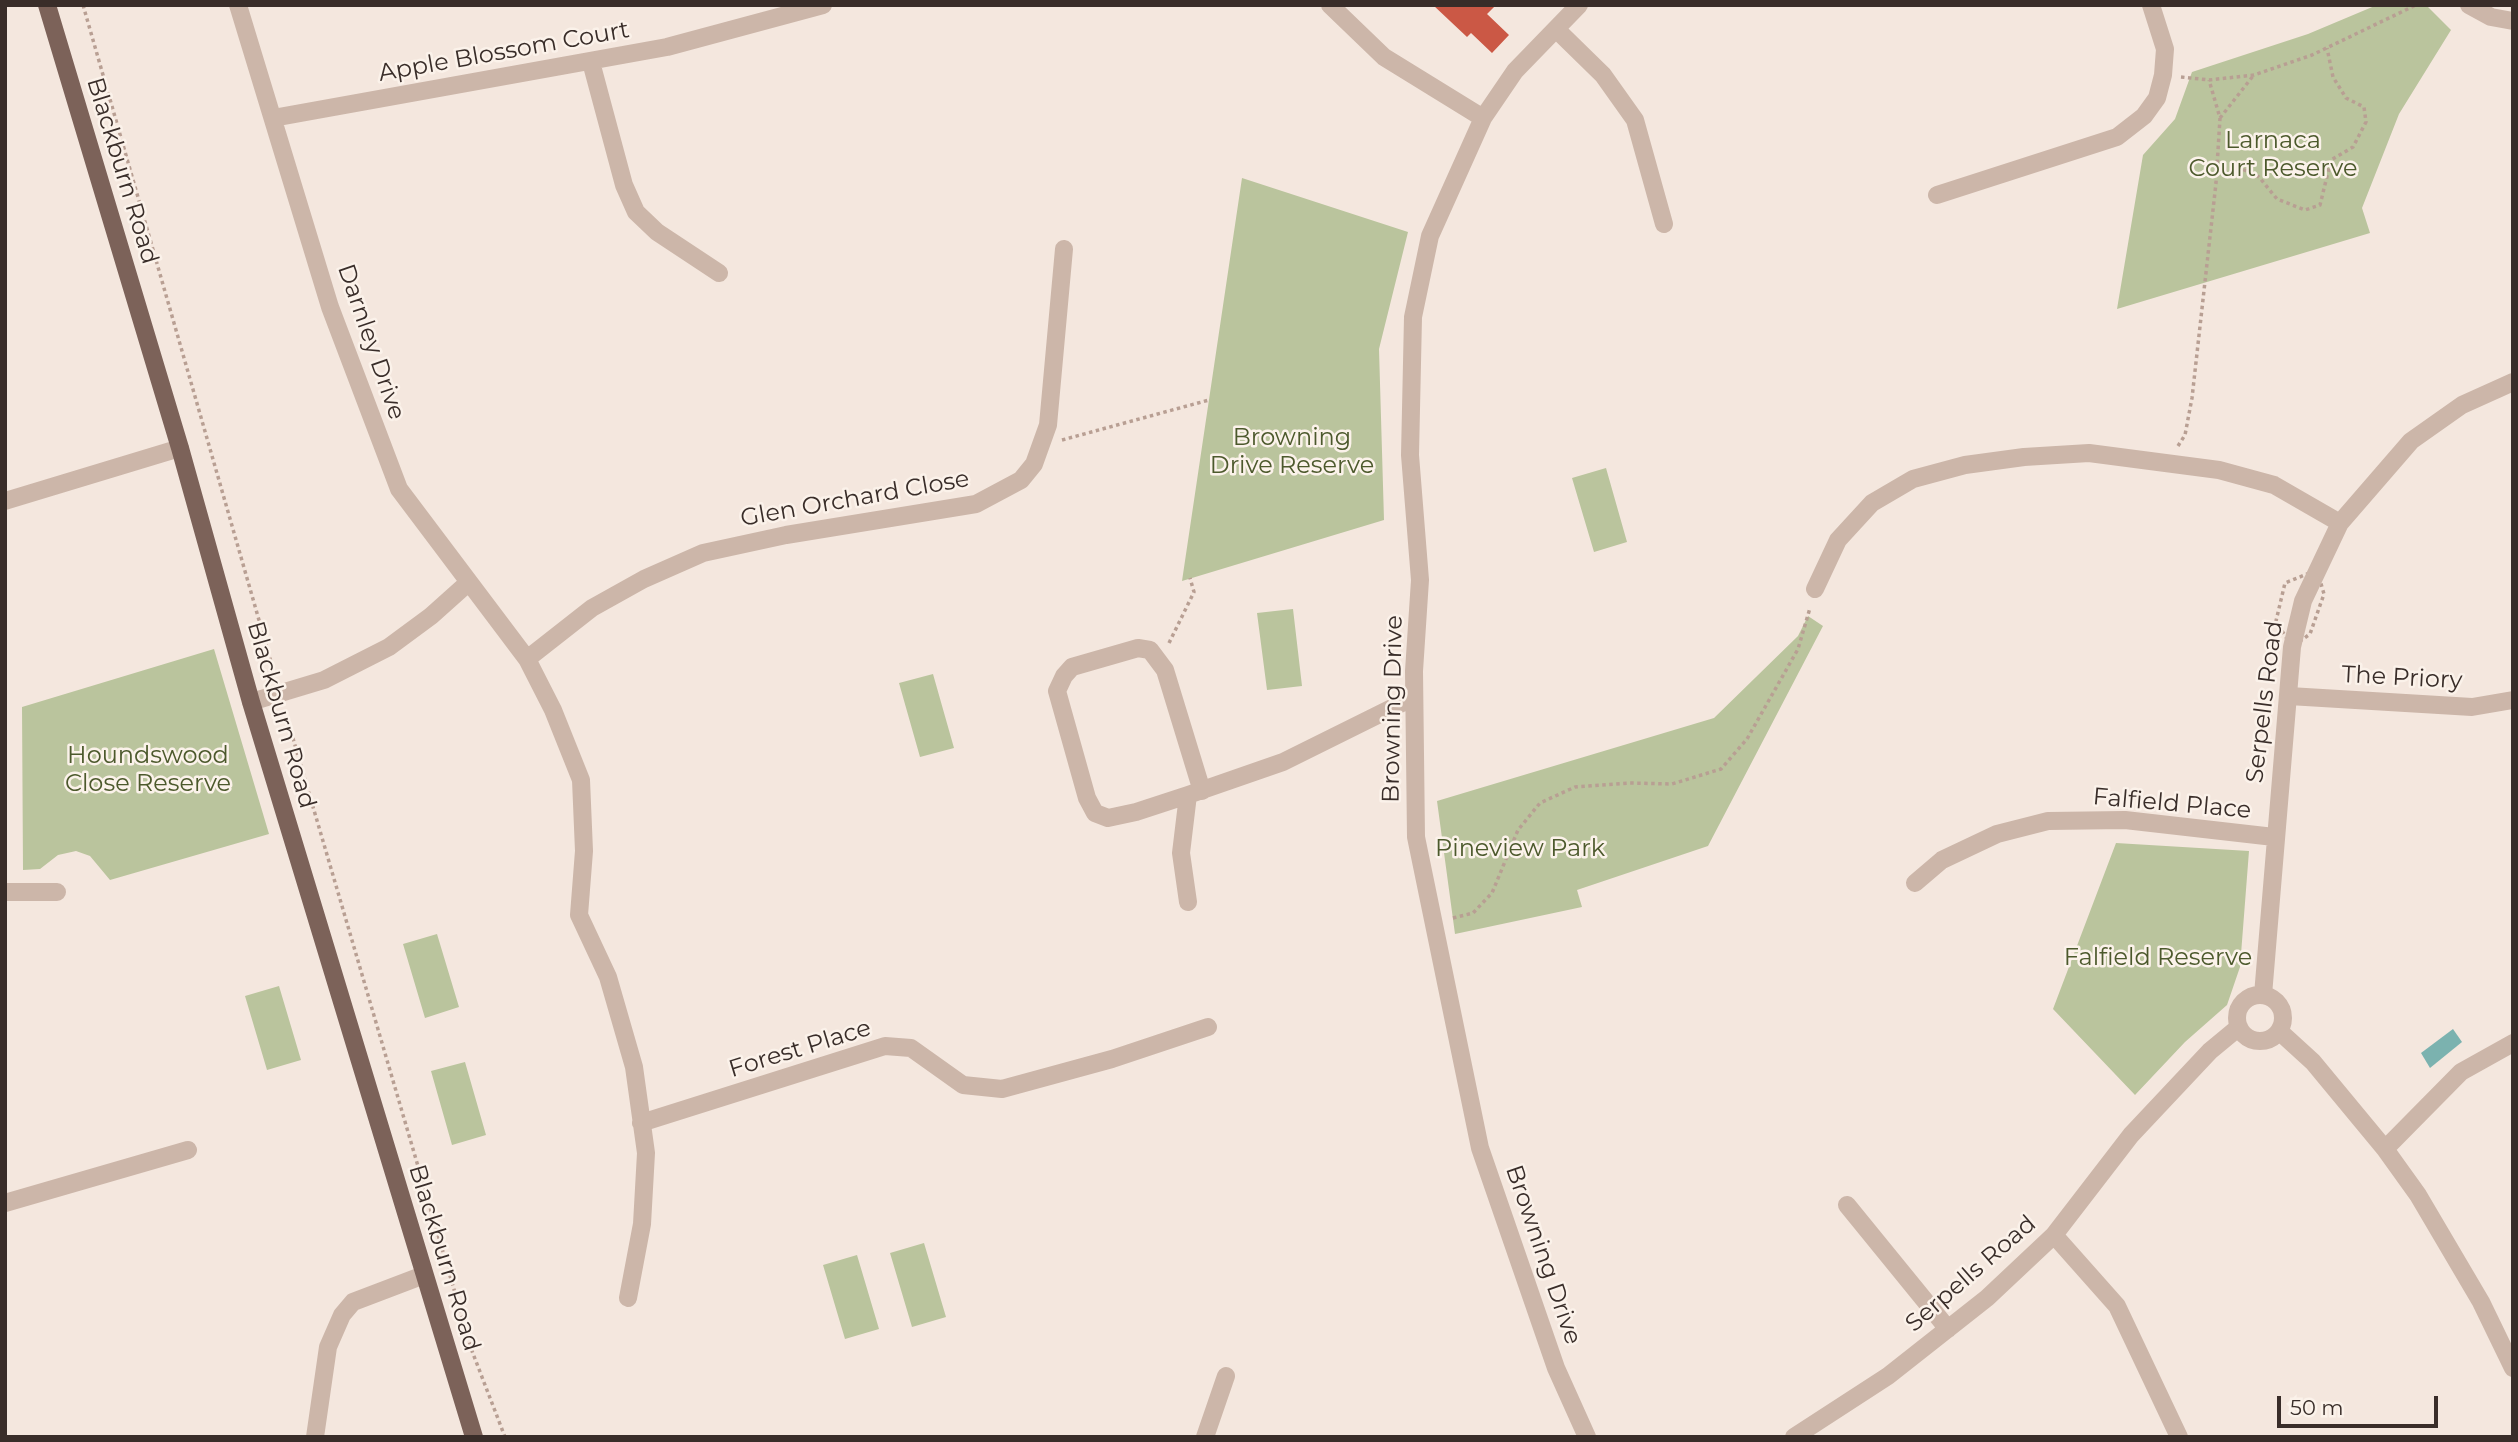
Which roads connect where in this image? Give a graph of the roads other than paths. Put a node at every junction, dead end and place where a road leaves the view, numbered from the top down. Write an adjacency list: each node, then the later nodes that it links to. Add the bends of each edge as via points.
1 (47, 5): 18 (main road, Blackburn Road)
2 (238, 5): 11 (street, Darnley Drive)
3 (823, 5): 10 (street, Apple Blossom Court, via 667,47)
4 (1330, 5): 12 (street, via 1384,57)
5 (1578, 5): 9 (street, Browning Drive)
6 (2151, 5): 13 (street, via 2165,49 2164,75 2158,98 2144,116 2117,137)
7 (2469, 5): 8 (street, via 2491,18)
8 (2513, 21)
9 (1557, 30): 12 (street, Browning Drive, via 1515,71); 14 (street, via 1603,75 1635,120)
10 (591, 62): 11 (street, Apple Blossom Court); 16 (street, via 624,185 636,212 657,232)
11 (273, 118): 21 (street, Darnley Drive, via 330,307 399,489)
12 (1483, 118): 25 (street, Browning Drive, via 1430,236 1413,317 1410,455 1420,580)
13 (1937, 195)
14 (1664, 224)
15 (1063, 250): 23 (street, Glen Orchard Close, via 1048,425 1034,464 1021,480 976,504 704,553 592,608)
16 (719, 273)
17 (2513, 382): 20 (street, Serpells Road, via 2462,405 2411,441)
18 (180, 449): 19 (street); 27 (main road, Blackburn Road)
19 (5, 501)
20 (2340, 523): 22 (street, via 2274,485 2219,470 2089,453 2024,457 1965,465 1913,479 1872,503 1838,540); 24 (street, Serpells Road, via 2303,601 2292,647)
21 (469, 582): 23 (street, Darnley Drive); 27 (street, via 389,647 324,680)
22 (1815, 589)
23 (527, 659): 39 (street, Darnley Drive, via 580,780 584,851 579,915 608,977 634,1067)
24 (2289, 695): 26 (street, The Priory, via 2472,707); 29 (street, Serpells Road)
25 (1414, 697): 28 (street, via 1283,762); 54 (street, Browning Drive, via 1416,836 1480,1148 1556,1368)
26 (2513, 700)
27 (251, 702): 45 (main road, Blackburn Road)
28 (1195, 793): 28 (street, via 1160,660 1150,650 1138,648 1072,667 1057,691 1095,813 1108,818); 33 (street, via 1181,853)
29 (2274, 837): 30 (street, Falfield Place, via 2125,820 2048,821 1997,834 1942,860); 34 (street, Serpells Road)
30 (1915, 883)
31 (5, 892): 32 (street)
32 (57, 892)
33 (1188, 902)
34 (2263, 995): 36 (street, via 2242,1004); 37 (street, via 2281,1008)
35 (1208, 1027): 39 (street, Forest Place, via 1002,1089 963,1085 911,1048 885,1046)
36 (2239, 1027): 37 (street, via 2258,1040); 44 (street, Serpells Road, via 2210,1051 2131,1135)
37 (2279, 1031): 40 (street, via 2313,1062)
38 (2513, 1043): 40 (street, via 2461,1072)
39 (641, 1123): 46 (street, Darnley Drive, via 646,1153 642,1224)
40 (2385, 1149): 48 (street, via 2474,1290)
41 (188, 1150): 42 (street)
42 (5, 1203)
43 (1847, 1205): 47 (street)
44 (2054, 1235): 47 (street, Serpells Road); 55 (street, via 2117,1306)
45 (424, 1275): 51 (street, via 359,1300 341,1315 328,1347); 52 (main road, Blackburn Road)
46 (628, 1298)
47 (1948, 1329): 50 (street, Serpells Road)
48 (2513, 1368)
49 (1226, 1376): 53 (street)
50 (1805, 1434)
51 (315, 1437)
52 (474, 1437)
53 (1205, 1437)
54 (1587, 1437)
55 (2179, 1437)

